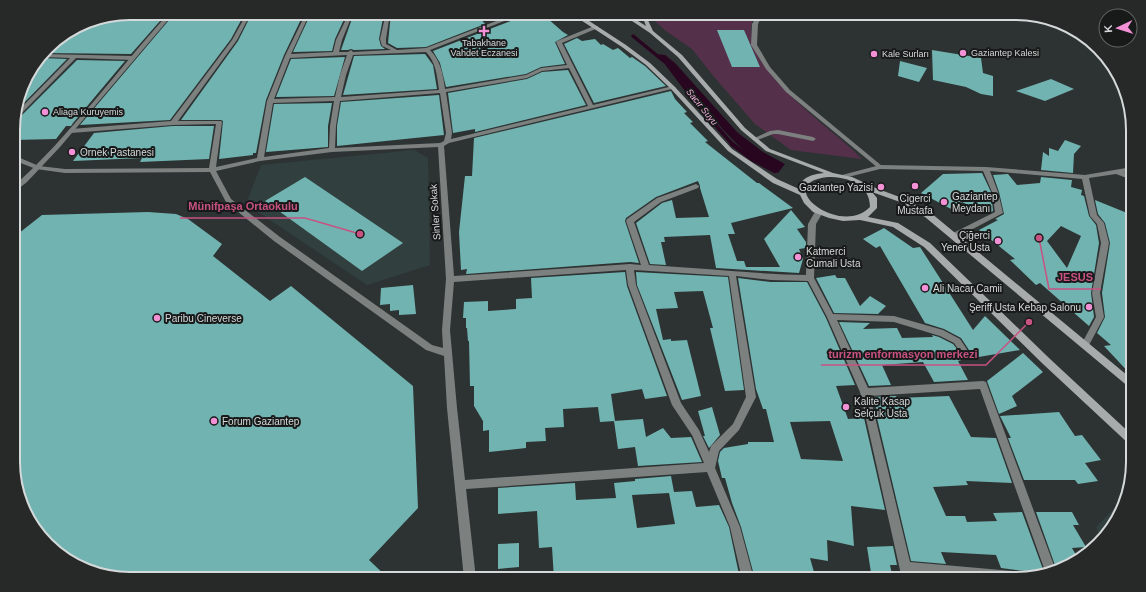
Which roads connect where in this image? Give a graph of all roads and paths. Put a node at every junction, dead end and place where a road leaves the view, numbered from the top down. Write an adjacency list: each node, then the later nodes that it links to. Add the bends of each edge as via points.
1 (166, 20): 20 (street)
2 (246, 20): 28 (street)
3 (305, 20): 19 (street)
4 (348, 20): 16 (street)
5 (387, 20): 14 (street, via 384,45)
6 (503, 20): 13 (street)
7 (585, 20): 11 (main road)
8 (633, 20): 12 (main road)
9 (646, 20): 12 (main road)
10 (757, 20): 37 (street, via 754,45 768,68 788,91)
11 (596, 27): 21 (street, via 559,42); 22 (main road, via 648,64)
12 (652, 32): 30 (main road, via 680,56 743,129)
13 (427, 50): 14 (street); 23 (street, Sinler Sokak, via 434,56)
14 (397, 51): 15 (street)
15 (351, 52): 16 (street); 24 (street, via 344,68)
16 (336, 53): 19 (street)
17 (49, 56): 18 (street)
18 (75, 56): 20 (street); 27 (street)
19 (288, 56): 25 (street)
20 (132, 58): 29 (street)
21 (570, 66): 23 (street, via 541,70 520,78); 26 (street)
22 (673, 88): 26 (street); 49 (main road, via 730,150 775,181)
23 (444, 91): 24 (street); 32 (street, Sinler Sokak, via 449,133)
24 (338, 99): 25 (street); 33 (street, via 332,129)
25 (270, 101): 34 (street)
26 (591, 106): 32 (street)
27 (22, 109)
28 (173, 123): 29 (street); 39 (street, via 219,122)
29 (71, 131): 36 (street)
30 (756, 139): 31 (street, via 772,132); 42 (main road, via 768,150)
31 (813, 139)
32 (444, 143): 33 (street); 56 (street, Sinler Sokak)
33 (332, 150): 34 (street)
34 (260, 159): 39 (street)
35 (20, 160): 36 (street)
36 (38, 168): 39 (street, via 64,171); 46 (street)
37 (880, 168): 38 (street); 43 (street)
38 (986, 169): 45 (street); 52 (street, via 995,192 999,213)
39 (212, 170): 60 (street, via 228,200 277,239 429,348)
40 (1126, 170): 41 (street)
41 (1117, 172): 44 (street); 45 (street)
42 (832, 174): 43 (main road); 49 (main road, via 812,177 805,182)
43 (844, 176): 48 (main road)
44 (1126, 176)
45 (1085, 177): 59 (street, via 1094,216 1102,229 1105,244 1096,293 1100,317)
46 (20, 185)
47 (696, 186): 54 (street, via 659,200 630,221)
48 (865, 186): 51 (main road, via 872,193 875,208); 52 (main road, via 899,199 922,212)
49 (803, 194): 50 (main road, via 808,204)
50 (819, 212): 51 (main road, via 838,219); 57 (street, via 812,224)
51 (862, 218): 64 (main road, via 895,225 927,245)
52 (954, 236): 59 (main road)
53 (630, 266): 54 (street); 56 (street); 65 (street, via 632,285 676,405 696,433)
54 (646, 268): 55 (street)
55 (732, 273): 57 (street); 65 (street, via 751,397 736,427 714,449)
56 (450, 278): 60 (street, Sinler Sokak, via 446,330)
57 (810, 278): 58 (street)
58 (831, 317): 61 (street, via 894,319 943,333 957,341); 63 (street)
59 (1085, 345): 62 (main road)
60 (448, 353): 66 (street, Sinler Sokak)
61 (966, 354)
62 (1126, 379)
63 (865, 392): 67 (street); 68 (street, via 983,385)
64 (1126, 435)
65 (711, 467): 66 (street); 70 (street, via 734,527)
66 (460, 485): 69 (street, Sinler Sokak)
67 (906, 567): 71 (street); 72 (street)
68 (1049, 567)
69 (469, 572)
70 (746, 572)
71 (907, 572)
72 (960, 572)

